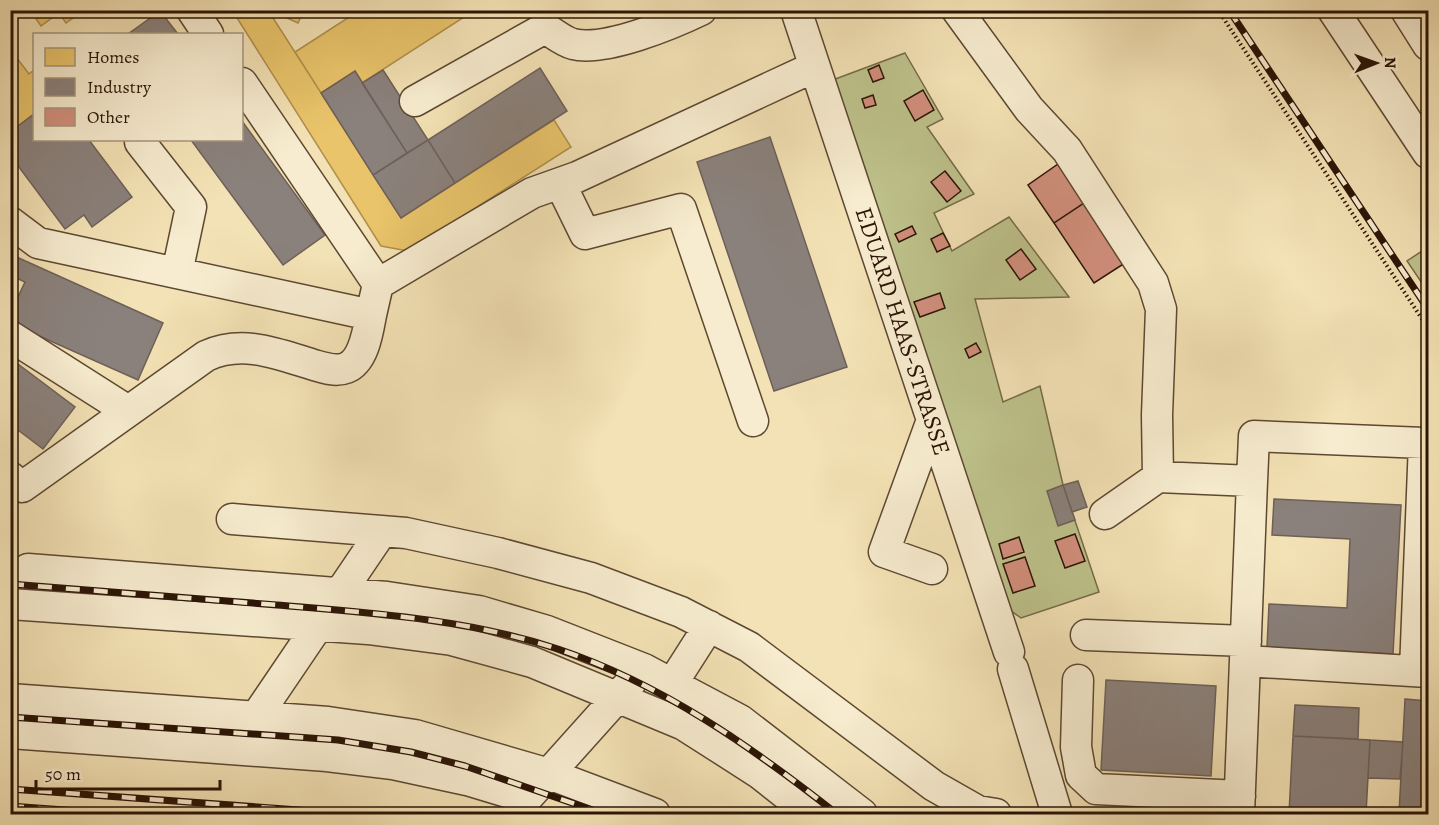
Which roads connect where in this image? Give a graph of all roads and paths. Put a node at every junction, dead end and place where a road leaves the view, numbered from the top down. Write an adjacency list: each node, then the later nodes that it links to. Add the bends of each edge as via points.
1 (192, 10): 8 (street)
2 (701, 10): 12 (street, via 634,36 594,45 572,44 545,28)
3 (796, 10): 10 (street, EDUARD HAAS-STRASSE)
4 (957, 10): 26 (street, via 1029,109 1067,150 1153,283 1161,309)
5 (1218, 10): 20 (path)
6 (1333, 10): 14 (street)
7 (1406, 10): 9 (street)
8 (207, 33)
9 (1428, 45)
10 (814, 67): 15 (street); 23 (street, EDUARD HAAS-STRASSE)
11 (243, 85): 18 (street)
12 (415, 101)
13 (140, 142): 17 (street, via 191,207)
14 (1428, 153)
15 (560, 183): 18 (street, via 532,193); 24 (street, via 585,234 681,209)
16 (10, 222): 17 (street, via 38,243)
17 (177, 273): 19 (street)
18 (378, 284): 19 (street)
19 (371, 315): 22 (street, via 359,356 347,368 330,370 260,349 220,349)
20 (1428, 328)
21 (10, 336): 22 (street)
22 (128, 411): 25 (street, via 22,487)
23 (932, 420): 32 (street, via 884,552); 49 (street, EDUARD HAAS-STRASSE, via 1011,660)
24 (753, 421)
25 (10, 477)
26 (1158, 477): 27 (street); 28 (street)
27 (1252, 481): 38 (street); 40 (street, via 1254,436 1424,443)
28 (1105, 514)
29 (232, 519): 30 (street)
30 (382, 531): 33 (street); 36 (street, via 406,532 591,578)
31 (28, 569): 33 (street)
32 (932, 569)
33 (340, 593): 35 (street); 39 (street, via 479,611 547,631)
34 (10, 604): 35 (street)
35 (318, 625): 43 (street, via 452,640 532,662); 45 (street)
36 (709, 626): 42 (street); 53 (street, via 748,646 934,786 978,811)
37 (1086, 635): 38 (street)
38 (1245, 651): 40 (street); 48 (street)
39 (644, 669): 42 (street); 43 (street)
40 (1421, 671)
41 (1078, 680): 48 (street, via 1076,747 1081,775 1095,789)
42 (672, 684): 52 (street, via 740,720)
43 (619, 696): 47 (street); 51 (street, via 684,725 759,773)
44 (10, 699): 45 (street)
45 (256, 717): 47 (street, via 328,722 416,735)
46 (10, 733): 47 (street, via 393,764 527,798)
47 (549, 774): 50 (street)
48 (1239, 805)
49 (1049, 813)
50 (655, 814)
51 (811, 814)
52 (862, 814)
53 (996, 814)

